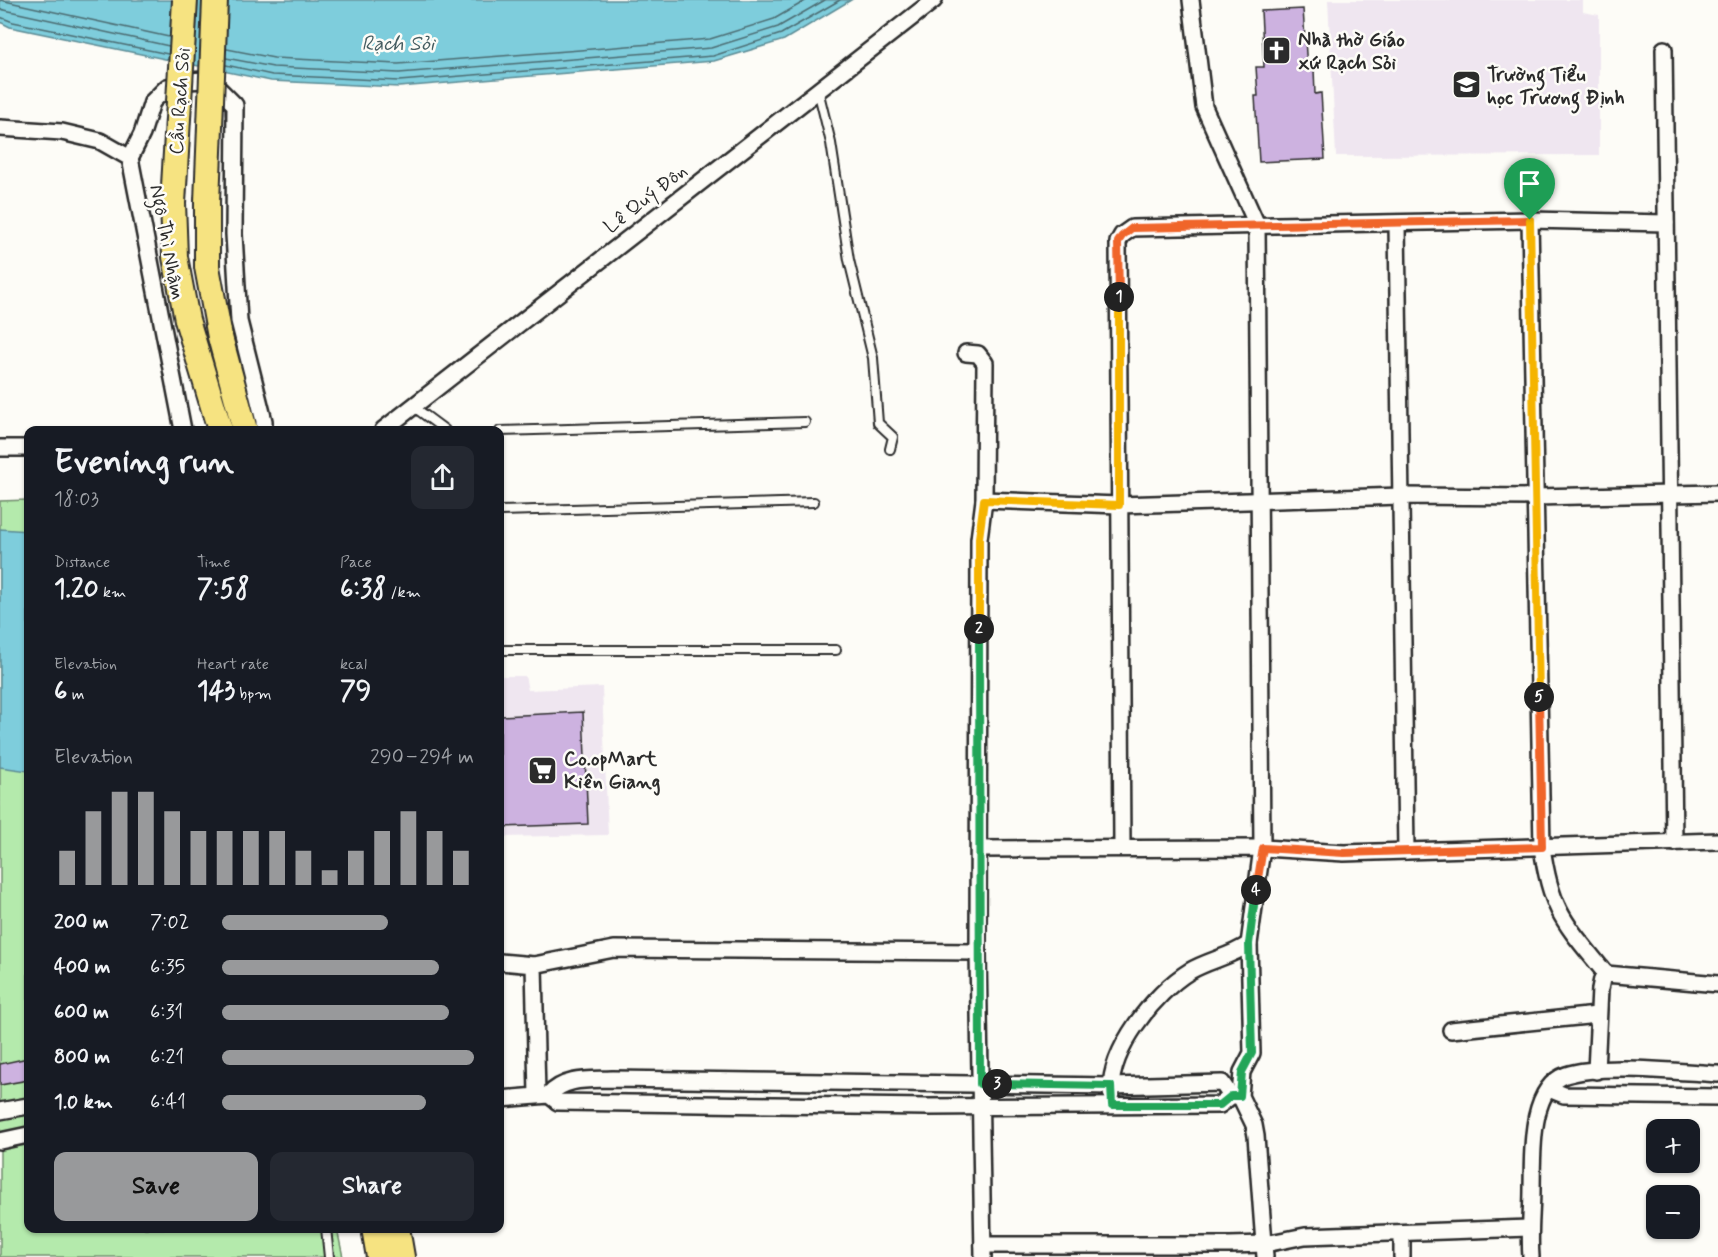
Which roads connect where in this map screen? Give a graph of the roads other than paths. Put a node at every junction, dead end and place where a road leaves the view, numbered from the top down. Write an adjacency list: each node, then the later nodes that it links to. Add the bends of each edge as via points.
1 (185, 0): 17 (main road, Cầu Rạch Sỏi, bridge, via 172,202 175,256 187,320)
2 (215, 0): 18 (main road, Cầu Rạch Sỏi, bridge, via 207,267)
3 (934, 0): 6 (street, Lê Quý Đôn)
4 (1191, 0): 11 (street, via 1204,107)
5 (1664, 49): 10 (street)
6 (818, 90): 14 (street, Lê Quý Đôn); 25 (lane, via 831,143 849,260 873,358 878,423 893,437)
7 (0, 128): 8 (street, via 62,132 100,141)
8 (130, 158): 16 (street, Ngô Thì Nhậm); 19 (street, via 152,102 167,87 205,80 235,105 238,321)
9 (1530, 220): 10 (street); 12 (street); 29 (street)
10 (1666, 223): 26 (street)
11 (1257, 225): 12 (street); 31 (street); 33 (street, via 1132,228 1118,242)
12 (1397, 225): 28 (street)
13 (966, 353): 30 (street, via 978,354 985,363)
14 (414, 407): 20 (street, Lê Quý Đôn); 21 (lane)
15 (805, 422): 22 (lane)
16 (182, 426)
17 (219, 426)
18 (243, 426)
19 (264, 426)
20 (389, 426)
21 (440, 426)
22 (504, 430)
23 (0, 447): 24 (street)
24 (24, 448)
25 (890, 449)
26 (1669, 493): 27 (street); 29 (street); 38 (street)
27 (1718, 493)
28 (1401, 496): 29 (street); 31 (street); 43 (street)
29 (1535, 497): 40 (street)
30 (984, 500): 33 (street); 42 (street, via 979,538)
31 (1259, 501): 33 (street); 41 (street)
32 (814, 502): 34 (lane)
33 (1119, 505): 39 (street)
34 (504, 511)
35 (504, 650): 36 (lane)
36 (836, 650)
37 (1718, 841): 38 (street)
38 (1674, 843): 40 (street)
39 (1122, 847): 41 (street); 42 (street)
40 (1542, 847): 43 (street); 48 (street, via 1546,878 1560,917)
41 (1263, 848): 43 (street, via 1344,853); 44 (street)
42 (980, 849): 45 (street)
43 (1406, 851)
44 (1249, 944): 55 (street, via 1187,973 1149,1009 1124,1045); 58 (street, via 1252,1053)
45 (978, 952): 47 (street, via 614,950); 54 (street)
46 (504, 962): 47 (street)
47 (534, 965): 57 (street)
48 (1606, 974): 49 (street); 50 (street)
49 (1718, 984)
50 (1597, 1015): 51 (street); 52 (street)
51 (1451, 1030)
52 (1596, 1071): 53 (street); 56 (street, via 1566,1075)
53 (1718, 1074)
54 (980, 1084): 55 (street); 57 (street, via 612,1079 566,1082); 62 (street)
55 (1111, 1086): 58 (street, via 1222,1083); 61 (street)
56 (1549, 1089): 59 (street, via 1564,1095); 67 (street, via 1533,1132)
57 (543, 1095): 60 (street); 62 (street, via 558,1102)
58 (1236, 1096): 61 (street, via 1220,1105); 72 (street, via 1256,1136)
59 (1718, 1097)
60 (504, 1099)
61 (1112, 1105): 62 (street)
62 (979, 1106): 73 (street)
63 (24, 1107): 64 (street)
64 (0, 1111)
65 (24, 1136): 66 (street)
66 (0, 1141)
67 (1528, 1228): 71 (street); 79 (street)
68 (327, 1233): 75 (lane)
69 (375, 1233): 76 (main road)
70 (398, 1233): 77 (main road)
71 (1402, 1233): 72 (street, via 1305,1236); 78 (street)
72 (1265, 1250): 74 (street)
73 (983, 1251): 74 (street)
74 (1132, 1252)
75 (329, 1257)
76 (379, 1257)
77 (402, 1257)
78 (1402, 1257)
79 (1531, 1257)

